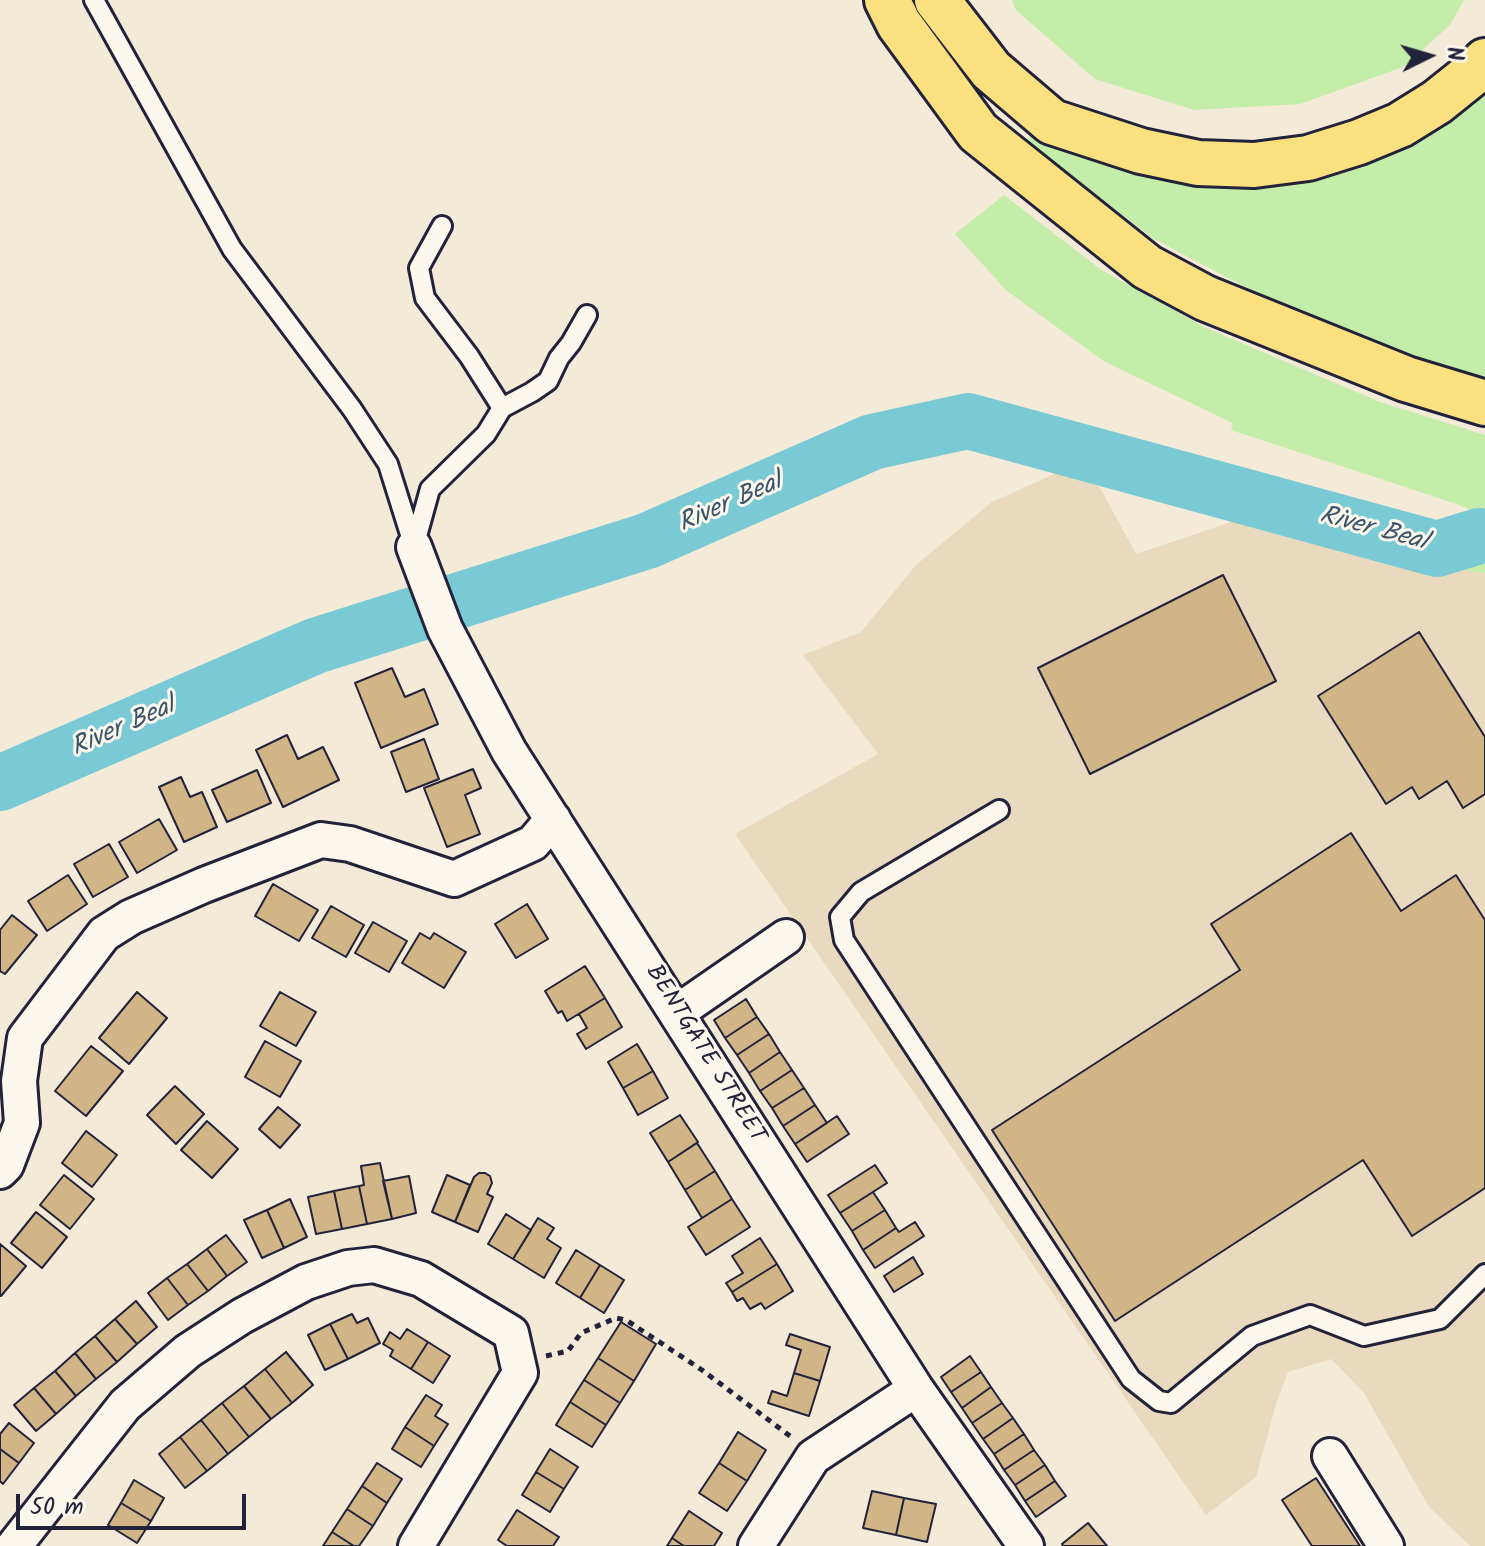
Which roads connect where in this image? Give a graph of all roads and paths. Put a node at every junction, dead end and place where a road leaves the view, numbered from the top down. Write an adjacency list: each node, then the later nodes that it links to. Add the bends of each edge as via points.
1 (94, 0): 9 (lane, via 232,249 388,464)
2 (887, 0): 7 (highway, via 978,132 1147,267 1205,298 1406,379)
3 (937, 0): 4 (highway, via 991,70 1052,122 1198,163 1254,165 1308,158 1359,142 1437,102)
4 (1485, 61)
5 (442, 226): 8 (lane, via 419,268 425,298)
6 (587, 315): 8 (lane, via 548,381)
7 (1485, 403)
8 (502, 408): 9 (lane, via 486,434 430,489)
9 (414, 547): 11 (street, BENTGATE STREET, via 445,629 509,751)
10 (999, 810): 15 (lane, via 861,892 840,917 844,940 1131,1379 1159,1401 1171,1403 1252,1336 1310,1315 1364,1336 1440,1319)
11 (553, 819): 13 (street, BENTGATE STREET); 14 (street, via 533,843 454,879 350,844 321,840 204,885 104,934 25,1038 19,1081 22,1123)
12 (786, 937): 13 (street)
13 (676, 1013): 17 (street, BENTGATE STREET)
14 (0, 1171)
15 (1485, 1274)
16 (519, 1367): 18 (path, via 568,1351 581,1333 616,1318 626,1320); 20 (street, via 511,1333 421,1279 374,1265 306,1282 188,1351 125,1405); 21 (street)
17 (916, 1389): 18 (street); 23 (street, BENTGATE STREET)
18 (816, 1456): 22 (street)
19 (1330, 1456): 24 (street)
20 (10, 1538)
21 (416, 1546)
22 (756, 1546)
23 (1026, 1546)
24 (1386, 1546)

